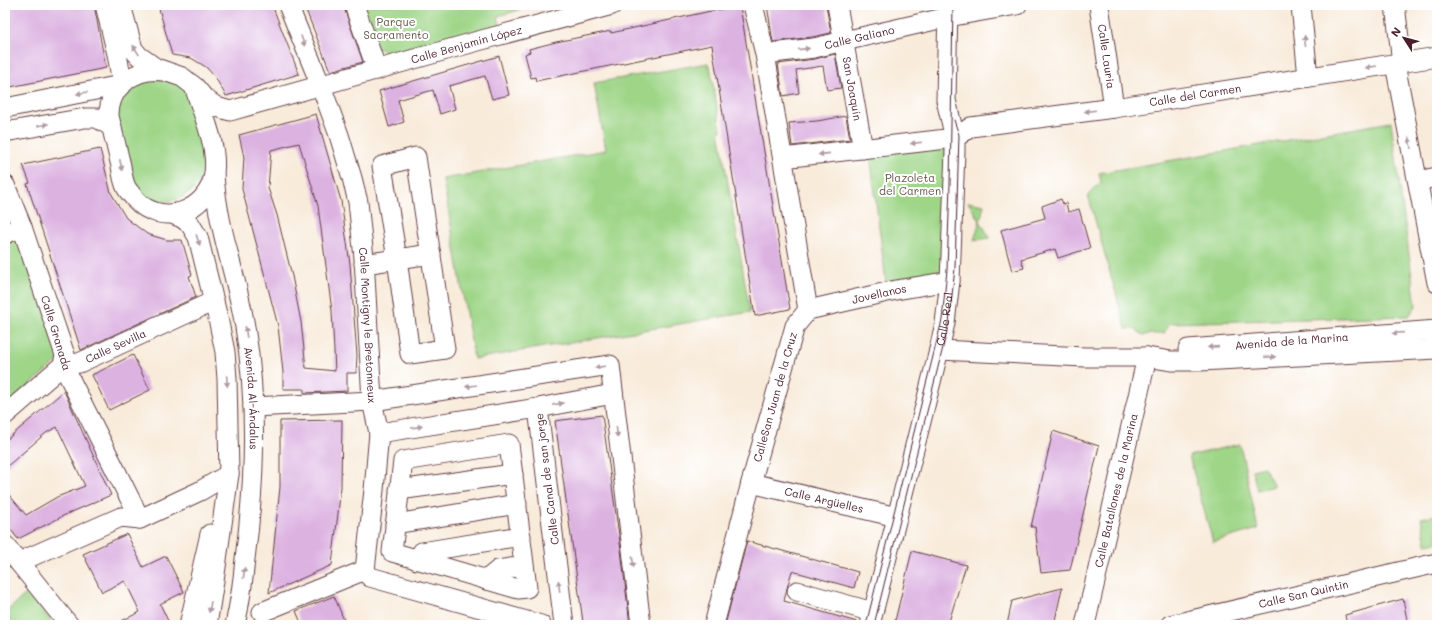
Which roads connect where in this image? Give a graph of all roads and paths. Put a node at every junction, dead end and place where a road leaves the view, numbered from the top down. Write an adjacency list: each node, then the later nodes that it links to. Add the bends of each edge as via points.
1 (105, 5): 20 (street, via 118,54)
2 (121, 5): 18 (street, one-way to 2, via 156,68 133,49)
3 (288, 5): 21 (street, Calle Montigny le Bretonneux, one-way to 21)
4 (354, 5): 17 (street)
5 (612, 5): 17 (street, Calle Benjamín López)
6 (753, 5): 14 (street)
7 (837, 5): 13 (street, San Joaquín)
8 (1017, 5): 12 (street, Calle Galiano)
9 (1099, 5): 24 (street, Calle Lauria)
10 (1301, 5): 19 (street, one-way to 10)
11 (1395, 5): 16 (street)
12 (949, 13): 13 (street, Calle Galiano); 28 (street, Calle Real, via 946,100)
13 (843, 40): 14 (street, Calle Galiano, one-way to 13, via 814,48); 30 (street, San Joaquín)
14 (765, 54): 31 (street)
15 (1437, 57): 16 (street, Calle del Carmen)
16 (1399, 63): 19 (street, Calle del Carmen, one-way to 19); 34 (street, one-way to 16)
17 (377, 70): 21 (street, Calle Benjamín López)
18 (167, 72): 20 (street, via 148,70); 22 (street, via 182,77)
19 (1308, 77): 24 (street, Calle del Carmen)
20 (122, 84): 23 (street, one-way to 23); 26 (street, via 113,95 109,108)
21 (321, 86): 25 (street, Calle Benjamín López); 40 (street, Calle Montigny le Bretonneux, via 339,135 358,202)
22 (195, 88): 25 (street, via 217,107); 29 (street)
23 (5, 108)
24 (1114, 108): 28 (street, Calle del Carmen, one-way to 28, via 971,127)
25 (230, 111): 29 (street, via 228,118 218,128)
26 (112, 127): 27 (street, one-way to 26, via 85,118 97,118); 36 (street, one-way to 36, via 126,188 140,204 152,211)
27 (6, 133)
28 (955, 138): 30 (street, one-way to 30); 41 (street, Calle Real)
29 (212, 145): 32 (street)
30 (862, 149): 31 (street, one-way to 31)
31 (783, 158): 44 (street)
32 (214, 174): 36 (street, via 203,199 192,208); 52 (street, Avenida Al-Ándalus, one-way to 32, via 252,377 241,303 220,221)
33 (1437, 177): 34 (street)
34 (1418, 181): 42 (street)
35 (5, 185): 37 (street, Calle Granada)
36 (172, 214): 43 (street, Avenida Al-Ándalus, one-way to 43, via 190,224 198,237)
37 (13, 231): 49 (street, Calle Granada, via 64,355)
38 (431, 254): 39 (street); 39 (street, via 445,349 410,354); 39 (street, via 416,157 382,166)
39 (397, 259): 40 (street)
40 (364, 264): 51 (street, Calle Montigny le Bretonneux)
41 (950, 281): 44 (street, Jovellanos); 47 (street, Calle Real)
42 (1437, 283)
43 (214, 301): 49 (street, Calle Sevilla, via 79,362); 56 (street, Avenida Al-Ándalus, one-way to 56, via 225,352)
44 (808, 310): 58 (street, CalleSan Juan de la Cruz, via 795,326)
45 (1437, 330): 48 (street, Avenida de la Marina, one-way to 48, via 1200,348)
46 (1437, 348): 48 (street, Avenida de la Marina, one-way to 46, via 1171,361 1200,361)
47 (939, 350): 48 (street, Avenida de la Marina, via 1085,357); 61 (street, Calle Real)
48 (1147, 357): 87 (street, Calle Batallones de la Marina)
49 (63, 365): 54 (street, Calle Sevilla); 62 (street, Calle Granada)
50 (613, 394): 51 (street, one-way to 51, via 610,365); 53 (street, Calle Canal de san jorge, one-way to 50); 85 (street, one-way to 85)
51 (372, 401): 52 (street); 55 (street, Calle Montigny le Bretonneux)
52 (253, 407): 74 (street, Avenida Al-Ándalus, one-way to 52, via 250,523)
53 (538, 408): 55 (street, one-way to 53); 84 (street, Calle Canal de san jorge, one-way to 53)
54 (5, 415)
55 (379, 433): 70 (street, Calle Montigny le Bretonneux)
56 (229, 474): 62 (street, via 200,491); 79 (street, via 213,519); 80 (street, Avenida Al-Ándalus, one-way to 80)
57 (513, 474): 59 (street); 59 (street, via 509,444 403,461); 60 (street)
58 (751, 483): 61 (street, Calle Argüelles); 86 (street, CalleSan Juan de la Cruz)
59 (399, 490): 63 (street)
60 (516, 504): 63 (street); 64 (street)
61 (897, 517): 77 (street, Calle Real)
62 (140, 519): 67 (street, via 121,517)
63 (395, 524): 66 (street, via 392,552)
64 (521, 536): 66 (street, via 422,552); 69 (street)
65 (5, 546): 67 (street)
66 (417, 560): 71 (street)
67 (19, 562): 78 (street)
68 (1437, 564): 88 (street, Calle San Quintin)
69 (524, 566): 71 (street, via 498,570); 72 (street, via 527,588)
70 (365, 570): 75 (street); 76 (street, via 370,578)
71 (486, 580): 72 (street)
72 (518, 589): 76 (street)
73 (797, 591): 77 (street)
74 (240, 598): 75 (street, via 245,605); 81 (street, Avenida Al-Ándalus)
75 (262, 612): 82 (street, via 257,618)
76 (508, 616): 83 (street)
77 (872, 618)
78 (69, 625)
79 (191, 625)
80 (206, 625)
81 (235, 625)
82 (240, 625)
83 (541, 625)
84 (564, 625)
85 (641, 625)
86 (714, 625)
87 (1085, 625)
88 (1170, 625)

